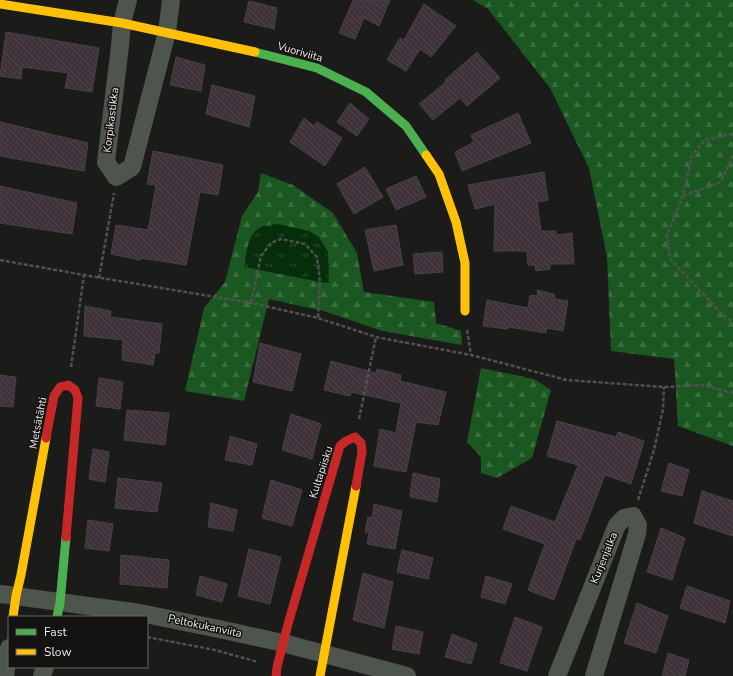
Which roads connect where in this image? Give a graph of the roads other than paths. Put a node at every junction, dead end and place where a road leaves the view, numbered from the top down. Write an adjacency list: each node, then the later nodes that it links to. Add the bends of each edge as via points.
1 (128, 0): 4 (street, Korpikastikka)
2 (171, 0): 5 (street)
3 (0, 4): 4 (street, Vuoriviita)
4 (122, 23): 5 (street, Vuoriviita); 5 (street, Korpikastikka, via 106,162 116,177 132,167)
5 (167, 32): 6 (street, Vuoriviita, via 317,68 366,92 406,126 439,174 456,222 465,263)
6 (465, 311)
7 (8, 595): 8 (street, Peltokukanviita); 8 (street, Metsätähti, via 21,575 54,396 60,387 68,385 75,390 78,398); 9 (street, Metsätähti)
8 (59, 610): 10 (street, Peltokukanviita, via 140,613)
9 (13, 616)
10 (283, 643): 11 (street, Peltokukanviita); 11 (street, Kultapiisku, via 340,446 355,437 361,443 362,452); 13 (street, Kultapiisku)
11 (324, 654): 15 (street); 16 (street, Peltokukanviita)
12 (8, 655): 14 (street)
13 (276, 672)
14 (5, 676)
15 (320, 676)
16 (406, 676)
17 (557, 676): 18 (street, Kurjenjalka, via 617,525 624,518 633,516 638,525 637,534)
18 (594, 676)

